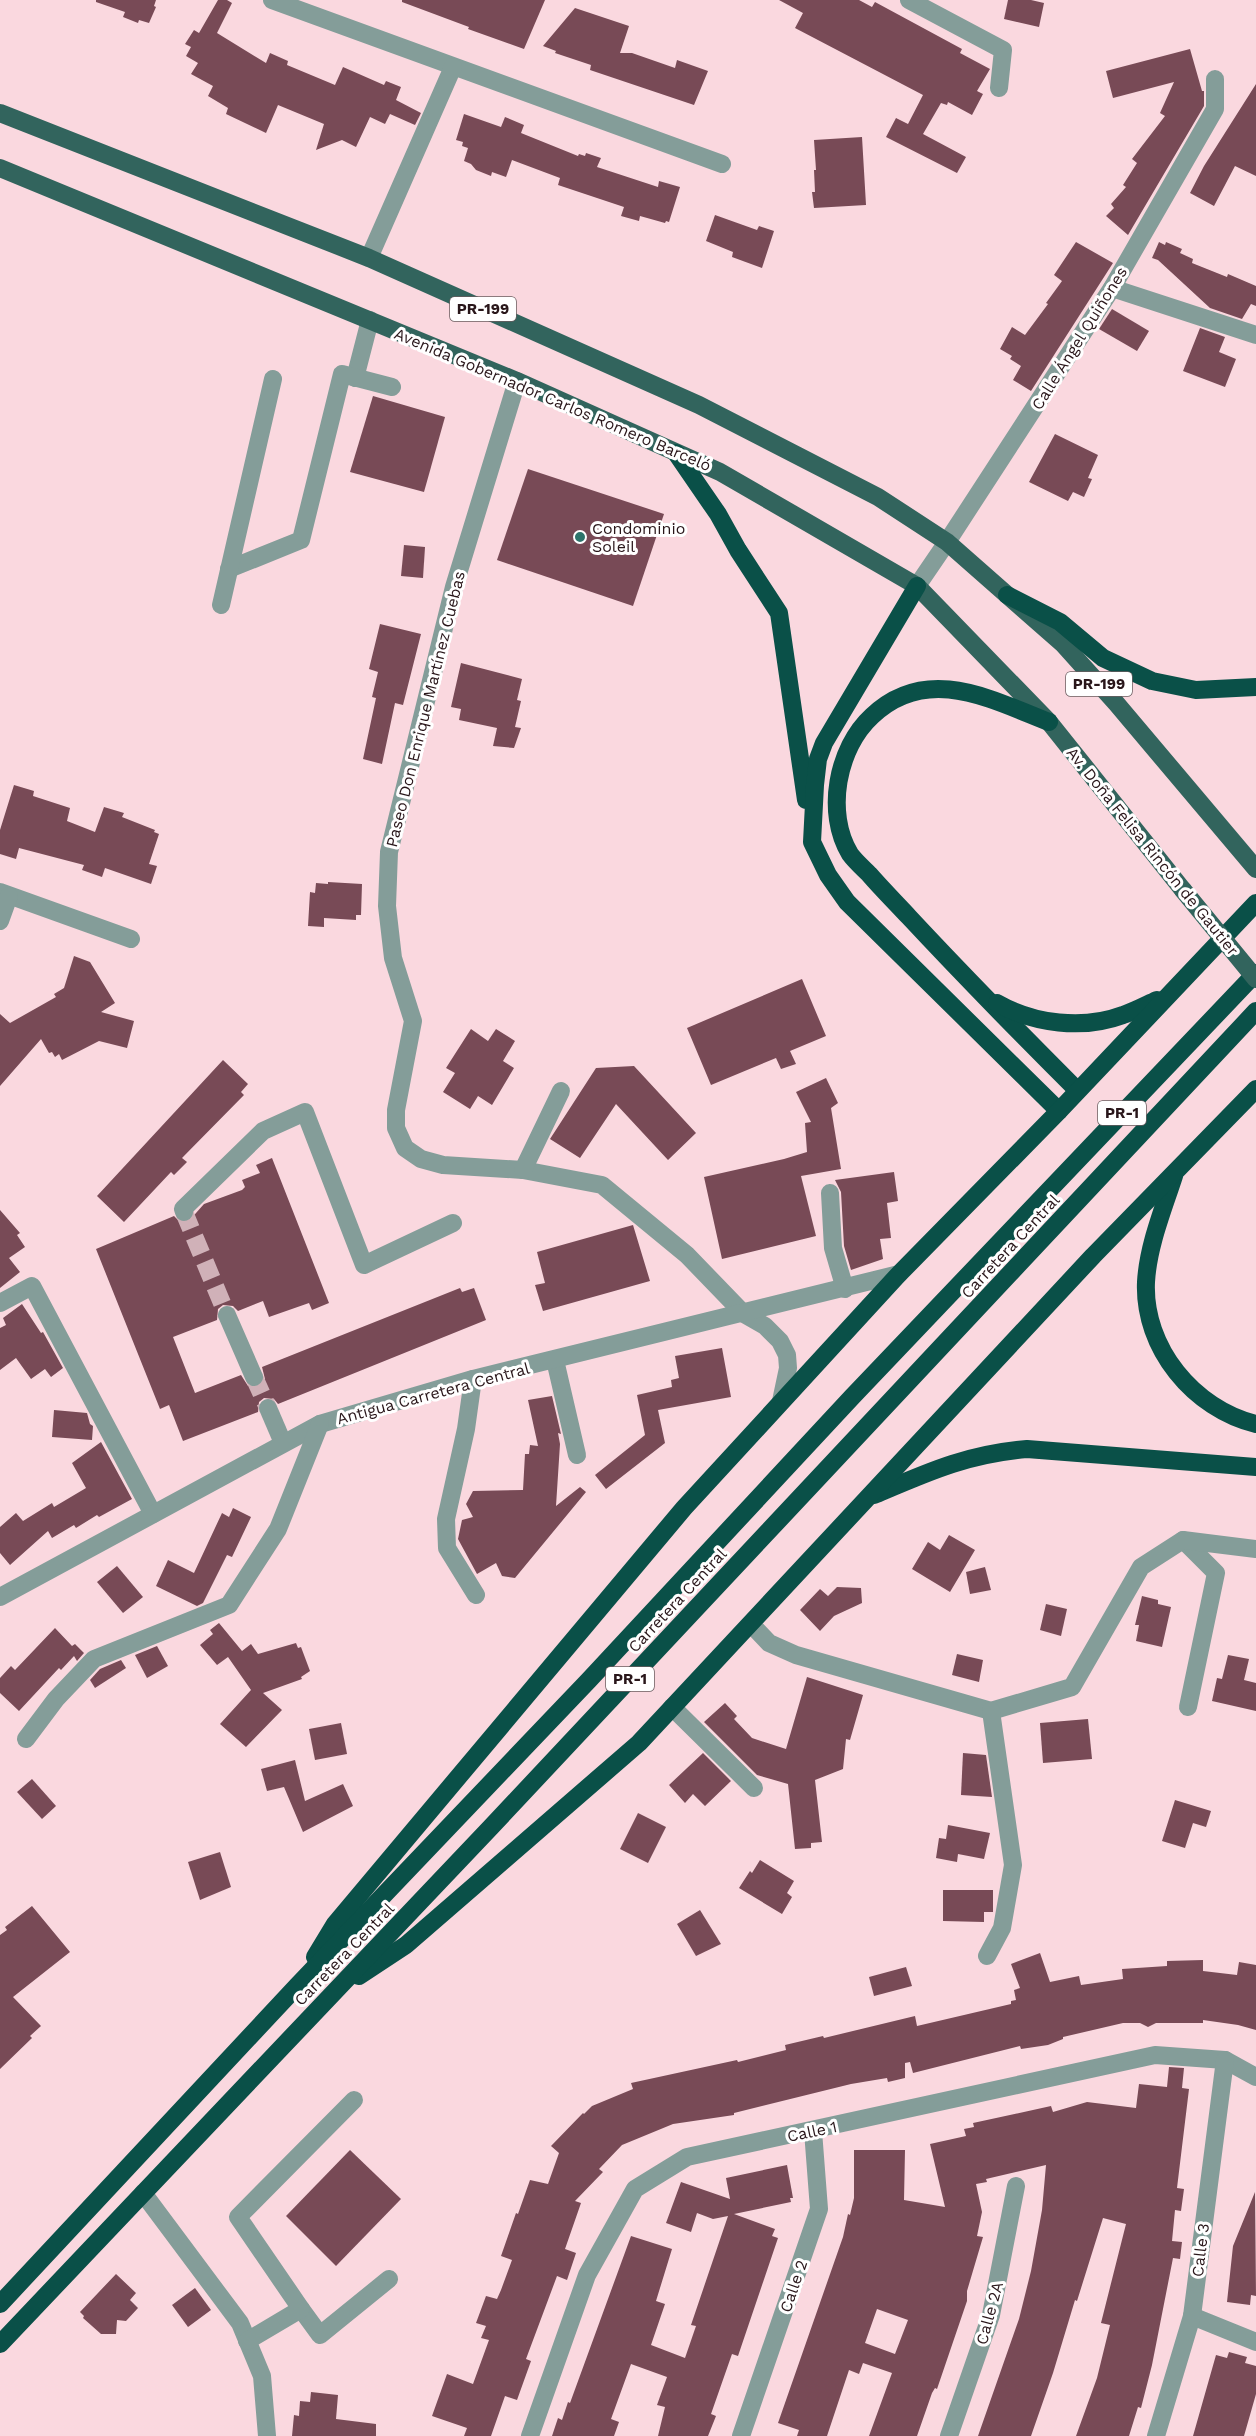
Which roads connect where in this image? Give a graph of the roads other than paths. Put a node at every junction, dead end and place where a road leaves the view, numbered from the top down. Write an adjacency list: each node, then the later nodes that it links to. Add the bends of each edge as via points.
1 (272, 0): 3 (street)
2 (909, 0): 5 (street, via 1003,50)
3 (453, 67): 7 (street); 9 (street)
4 (1215, 79): 10 (street, Calle Ángel Quiñones, via 1215,109)
5 (999, 88)
6 (0, 113): 9 (main road, PR-199)
7 (722, 164)
8 (0, 168): 11 (main road, Avenida Gobernador Carlos Romero Barceló)
9 (369, 258): 18 (main road, PR-199, via 745,427 878,497)
10 (1112, 288): 12 (street); 18 (street, Calle Ángel Quiñones)
11 (370, 320): 13 (street); 15 (main road, Avenida Gobernador Carlos Romero Barceló)
12 (1256, 335)
13 (355, 378): 16 (street); 19 (street, via 342,374 301,540)
14 (273, 379): 19 (street)
15 (517, 381): 17 (main road, Avenida Gobernador Carlos Romero Barceló); 40 (street, Paseo Don Enrique Martínez Cuebas, via 448,610 389,852 387,906 393,957 412,1021 396,1110 396,1128 405,1148 421,1159 443,1166)
16 (392, 387)
17 (676, 453): 20 (main road, Avenida Gobernador Carlos Romero Barceló, via 756,491); 25 (highway, via 779,613)
18 (947, 542): 20 (street, Calle Ángel Quiñones); 21 (main road, PR-199)
19 (229, 569): 22 (street)
20 (916, 586): 24 (main road, Avenida Gobernador Carlos Romero Barceló); 25 (highway, via 824,743 814,784)
21 (1007, 595): 23 (highway, via 1060,622 1103,658 1152,681 1196,690); 26 (main road, PR-199, via 1064,644)
22 (220, 605)
23 (1256, 687)
24 (1049, 722): 32 (main road, Av. Doña Felisa Rincón de Gautier, bridge); 33 (highway, via 960,690 936,687 904,695 883,705 863,724 848,751 840,777 838,820 851,855)
25 (812, 842): 39 (highway, via 847,902)
26 (1256, 869)
27 (4, 894): 29 (street); 30 (street)
28 (1256, 903): 34 (highway)
29 (0, 921)
30 (131, 939)
31 (1256, 973): 73 (highway, Carretera Central / PR-1)
32 (1256, 979)
33 (978, 991): 34 (highway, via 1023,1015 1076,1023 1122,1016); 37 (highway)
34 (1167, 995): 37 (highway)
35 (1256, 1011): 74 (highway, Carretera Central / PR-1)
36 (1256, 1089): 41 (highway)
37 (1077, 1090): 39 (highway)
38 (561, 1091): 40 (street)
39 (1059, 1111): 45 (highway)
40 (524, 1170): 48 (street, Paseo Don Enrique Martínez Cuebas, via 602,1185 687,1255)
41 (1176, 1171): 56 (highway, via 1157,1226 1148,1270 1146,1294 1156,1336 1173,1368 1194,1391 1227,1413); 60 (highway)
42 (830, 1193): 46 (street, via 833,1248)
43 (184, 1212): 44 (street, via 263,1131 306,1112 364,1265)
44 (453, 1223)
45 (899, 1274): 46 (street, Antigua Carretera Central); 53 (highway)
46 (844, 1289): 48 (street, Antigua Carretera Central)
47 (0, 1303): 61 (street, via 32,1286)
48 (744, 1314): 50 (street, Antigua Carretera Central); 53 (street, Paseo Don Enrique Martínez Cuebas, via 765,1326 787,1355)
49 (227, 1315): 51 (street)
50 (555, 1360): 52 (street, Antigua Carretera Central); 58 (street)
51 (254, 1377)
52 (472, 1379): 55 (street, Antigua Carretera Central); 64 (street, via 466,1429 446,1519 447,1548)
53 (781, 1401): 73 (highway, via 684,1508 335,1924)
54 (268, 1408): 57 (street)
55 (320, 1424): 57 (street, Antigua Carretera Central); 70 (street, via 278,1528 229,1605 94,1659 56,1699)
56 (1256, 1424)
57 (284, 1443): 61 (street, Antigua Carretera Central)
58 (577, 1455)
59 (1256, 1467): 60 (highway, via 1060,1451 1000,1451 930,1470)
60 (867, 1498): 66 (highway)
61 (153, 1514): 65 (street, Antigua Carretera Central)
62 (1183, 1540): 63 (street); 68 (street, via 1216,1573); 69 (street, via 1141,1567 1072,1687)
63 (1256, 1549)
64 (476, 1595)
65 (0, 1597)
66 (751, 1624): 67 (highway); 69 (street, via 769,1643 796,1654)
67 (672, 1707): 71 (street); 74 (highway, via 639,1743 406,1945)
68 (1188, 1707)
69 (991, 1711): 72 (street, via 1013,1865 1002,1929)
70 (26, 1739)
71 (754, 1788)
72 (987, 1956)
73 (297, 1986): 82 (highway, Carretera Central / PR-1)
74 (333, 1994): 80 (highway, Carretera Central / PR-1)
75 (1225, 2060): 76 (street, Calle 1); 78 (street, Calle 1, via 1155,2055); 84 (street, Calle 3)
76 (1256, 2077)
77 (354, 2100): 83 (street, via 238,2217)
78 (813, 2131): 89 (street, Calle 1, via 687,2157 635,2189 587,2276); 90 (street, Calle 2, via 819,2209)
79 (1016, 2186): 91 (street, Calle 2A, via 991,2315)
80 (143, 2193): 85 (street, via 240,2323); 87 (highway, Carretera Central / PR-1)
81 (389, 2279): 83 (street, via 320,2335)
82 (0, 2304)
83 (301, 2309): 85 (street)
84 (1192, 2316): 86 (street); 92 (street, Calle 3)
85 (247, 2341): 88 (street, via 262,2376)
86 (1256, 2342)
87 (0, 2344)
88 (267, 2436)
89 (530, 2436)
90 (741, 2436)
91 (949, 2436)
92 (1156, 2436)

